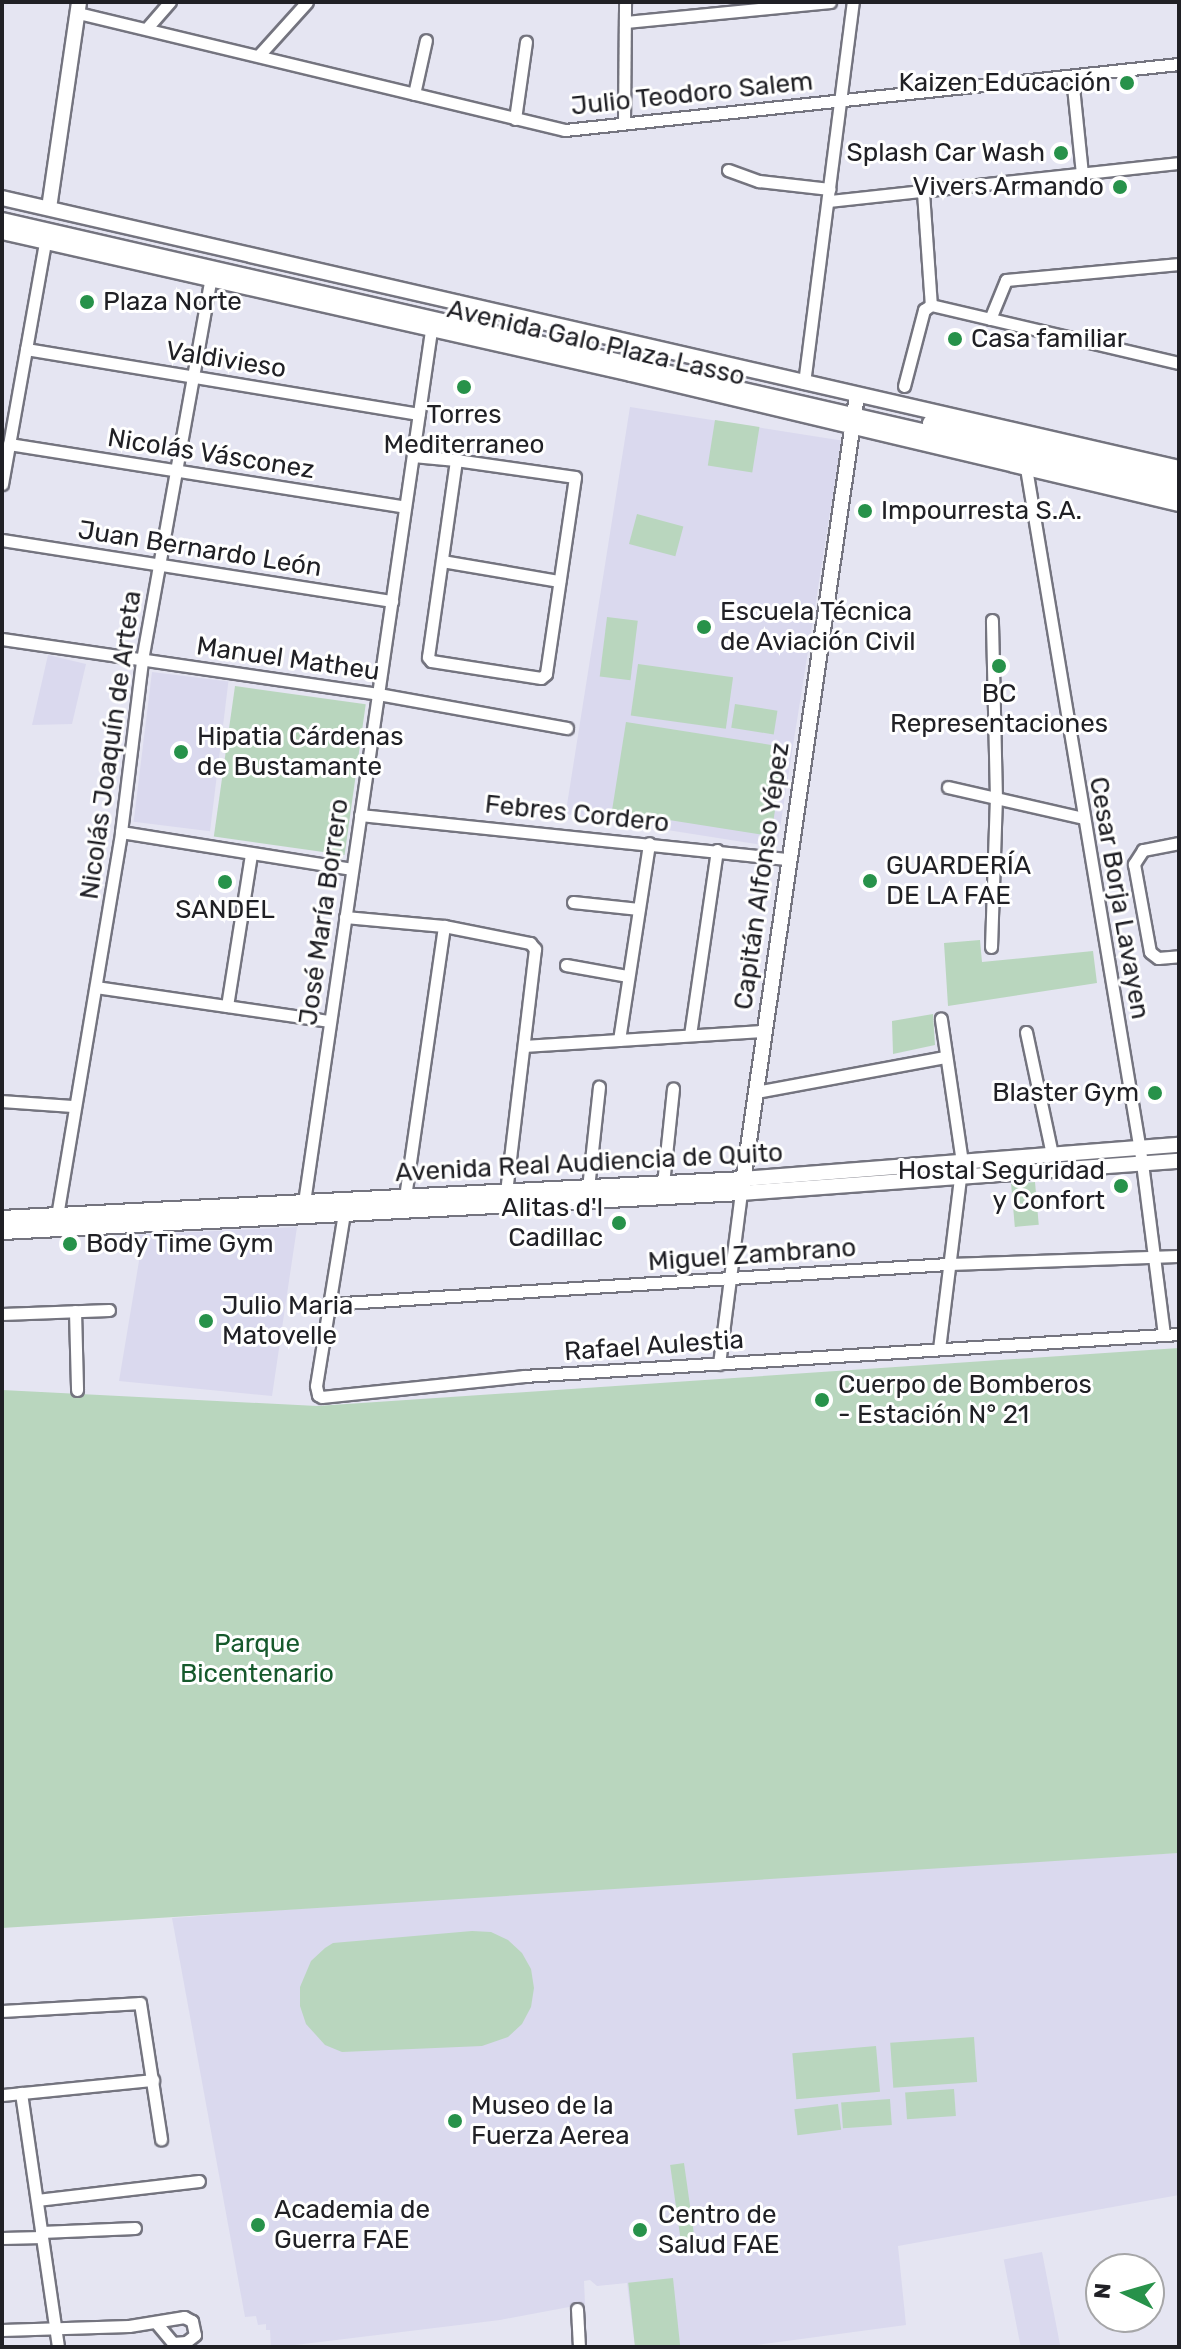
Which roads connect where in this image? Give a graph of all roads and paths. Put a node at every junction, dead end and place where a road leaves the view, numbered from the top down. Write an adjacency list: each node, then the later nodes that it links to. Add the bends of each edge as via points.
1 (170, 2): 9 (street)
2 (307, 2): 12 (street)
3 (625, 2): 8 (street)
4 (830, 2): 6 (street)
5 (853, 2): 16 (street)
6 (754, 6): 8 (street)
7 (78, 8): 9 (street, Julio Teodoro Salem); 25 (main road)
8 (626, 22): 18 (street)
9 (147, 28): 12 (street, Julio Teodoro Salem)
10 (426, 40): 15 (street)
11 (526, 42): 17 (street)
12 (260, 54): 15 (street, Julio Teodoro Salem)
13 (1179, 64): 14 (street, Julio Teodoro Salem)
14 (1072, 77): 16 (street, Julio Teodoro Salem); 21 (street)
15 (414, 94): 17 (street, Julio Teodoro Salem)
16 (841, 101): 18 (street, Julio Teodoro Salem); 23 (street)
17 (515, 119): 18 (street, Julio Teodoro Salem, via 565,130)
18 (624, 123)
19 (1179, 163): 21 (street)
20 (728, 170): 23 (street)
21 (1082, 173): 22 (street)
22 (923, 192): 23 (street); 32 (street)
23 (830, 195): 38 (street)
24 (2, 198): 25 (main road, Avenida Galo Plaza Lasso)
25 (49, 208): 38 (main road, Avenida Galo Plaza Lasso)
26 (2, 210): 40 (main road, Avenida Galo Plaza Lasso)
27 (2, 221): 40 (main road, Avenida Galo Plaza Lasso)
28 (2, 232): 29 (main road, Avenida Galo Plaza Lasso)
29 (45, 242): 31 (main road, Avenida Galo Plaza Lasso); 35 (street)
30 (1179, 264): 33 (street, via 1006,280)
31 (210, 281): 34 (main road, Avenida Galo Plaza Lasso); 37 (street, Nicolás Joaquín de Arteta)
32 (931, 305): 33 (street); 39 (street, via 924,310)
33 (990, 319): 36 (street)
34 (431, 331): 40 (main road, Avenida Galo Plaza Lasso); 41 (street, José María Borrero)
35 (26, 349): 37 (street, Valdivieso); 42 (street)
36 (1179, 363)
37 (193, 377): 41 (street, Valdivieso); 47 (street, Nicolás Joaquín de Arteta)
38 (804, 383): 40 (main road, Avenida Galo Plaza Lasso)
39 (904, 386)
40 (854, 411): 45 (main road, Avenida Galo Plaza Lasso); 46 (main road, Avenida Galo Plaza Lasso); 48 (main road, Avenida Galo Plaza Lasso); 50 (main road, Avenida Galo Plaza Lasso); 72 (main road, Capitán Alfonso Yépez)
41 (419, 414): 43 (street, José María Borrero)
42 (9, 444): 47 (street, Nicolás Vásconez); 49 (street)
43 (413, 456): 44 (street); 52 (street, José María Borrero)
44 (456, 460): 54 (street); 56 (street, via 575,477)
45 (1026, 468): 51 (main road, Avenida Galo Plaza Lasso); 66 (street, Cesar Borja Lavayen)
46 (1179, 468)
47 (177, 471): 52 (street, Nicolás Vásconez); 55 (street, Nicolás Joaquín de Arteta)
48 (1179, 479)
49 (2, 484)
50 (1179, 491)
51 (1179, 504)
52 (405, 507): 57 (street, José María Borrero)
53 (2, 540): 55 (street, Juan Bernardo León)
54 (442, 561): 56 (street); 56 (street, via 426,652 431,661 544,676)
55 (160, 565): 57 (street, Juan Bernardo León); 60 (street, Nicolás Joaquín de Arteta)
56 (559, 581)
57 (392, 601): 61 (street, José María Borrero)
58 (992, 620): 64 (street)
59 (2, 639): 60 (street, Manuel Matheu)
60 (142, 660): 61 (street, Manuel Matheu); 67 (street, Nicolás Joaquín de Arteta)
61 (378, 694): 62 (street, Manuel Matheu); 65 (street, José María Borrero)
62 (567, 728)
63 (948, 787): 64 (street)
64 (996, 799): 66 (street); 78 (street)
65 (360, 815): 68 (street, Febres Cordero); 73 (street, José María Borrero)
66 (1083, 818): 99 (street, Cesar Borja Lavayen)
67 (121, 832): 71 (street); 82 (street, Nicolás Joaquín de Arteta)
68 (649, 843): 70 (street, Febres Cordero); 75 (street)
69 (1179, 843): 79 (street, via 1143,850 1134,864 1150,952 1158,958)
70 (717, 850): 72 (street, Febres Cordero); 88 (street)
71 (251, 854): 73 (street); 83 (street)
72 (789, 859): 86 (main road, Capitán Alfonso Yépez)
73 (352, 869): 76 (street, José María Borrero)
74 (573, 902): 75 (street)
75 (639, 909): 81 (street)
76 (345, 917): 77 (street); 85 (street, José María Borrero)
77 (444, 926): 90 (street, via 530,943 535,949); 106 (street)
78 (991, 947)
79 (1179, 956)
80 (566, 965): 81 (street)
81 (628, 976): 89 (street)
82 (96, 987): 83 (street); 96 (street, Nicolás Joaquín de Arteta)
83 (227, 1006): 85 (street)
84 (941, 1019): 91 (street)
85 (330, 1021): 107 (street, José María Borrero)
86 (765, 1031): 88 (street); 94 (main road, Capitán Alfonso Yépez)
87 (1026, 1032): 98 (street)
88 (690, 1035): 89 (street)
89 (619, 1040): 90 (street)
90 (525, 1046): 105 (street)
91 (945, 1057): 94 (street); 101 (street)
92 (599, 1087): 104 (street)
93 (673, 1089): 102 (street)
94 (756, 1092): 103 (main road, Capitán Alfonso Yépez)
95 (2, 1101): 96 (street)
96 (74, 1106): 109 (street, Nicolás Joaquín de Arteta)
97 (1179, 1145): 99 (main road, Avenida Real Audiencia de Quito)
98 (1052, 1154): 99 (main road, Avenida Real Audiencia de Quito); 101 (main road, Avenida Real Audiencia de Quito)
99 (1140, 1156): 100 (main road, Avenida Real Audiencia de Quito); 101 (main road, Avenida Real Audiencia de Quito); 113 (street, Cesar Borja Lavayen)
100 (1179, 1161)
101 (962, 1169): 103 (main road, Avenida Real Audiencia de Quito); 114 (street)
102 (663, 1184): 103 (main road, Avenida Real Audiencia de Quito); 104 (main road, Avenida Real Audiencia de Quito)
103 (742, 1186): 108 (main road, Avenida Real Audiencia de Quito); 115 (street, Capitán Alfonso Yépez)
104 (588, 1188): 105 (main road, Avenida Real Audiencia de Quito)
105 (506, 1191): 106 (main road, Avenida Real Audiencia de Quito)
106 (405, 1197): 107 (main road, Avenida Real Audiencia de Quito)
107 (303, 1208): 108 (main road, Avenida Real Audiencia de Quito); 109 (main road, Avenida Real Audiencia de Quito); 111 (main road, Avenida Real Audiencia de Quito)
108 (344, 1213): 116 (street, Rafael Aulestia)
109 (57, 1216): 110 (main road, Avenida Real Audiencia de Quito)
110 (2, 1218)
111 (2, 1232)
112 (1179, 1256): 113 (street, Miguel Zambrano)
113 (1156, 1257): 114 (street, Miguel Zambrano); 121 (street, Cesar Borja Lavayen)
114 (948, 1264): 115 (street, Miguel Zambrano); 122 (street)
115 (730, 1279): 116 (street, Miguel Zambrano); 123 (street, Capitán Alfonso Yépez)
116 (329, 1304): 123 (street, Rafael Aulestia, via 316,1386 322,1397 524,1376)
117 (109, 1310): 118 (street)
118 (75, 1311): 119 (street); 124 (street)
119 (2, 1314)
120 (1179, 1334): 121 (street, Rafael Aulestia)
121 (1164, 1335): 122 (street, Rafael Aulestia)
122 (939, 1349): 123 (street, Rafael Aulestia)
123 (719, 1364)
124 (77, 1390)
125 (2, 2011): 126 (street, via 136,2001 142,2006)
126 (153, 2080): 127 (street); 129 (street)
127 (21, 2093): 128 (street); 131 (street)
128 (2, 2095)
129 (161, 2139)
130 (199, 2181): 131 (street)
131 (37, 2200): 133 (street)
132 (135, 2228): 133 (street)
133 (42, 2234): 134 (street); 138 (street)
134 (2, 2238)
135 (577, 2309): 140 (street)
136 (156, 2323): 138 (street)
137 (2, 2330): 138 (street)
138 (55, 2330): 139 (street)
139 (58, 2347)
140 (579, 2347)

